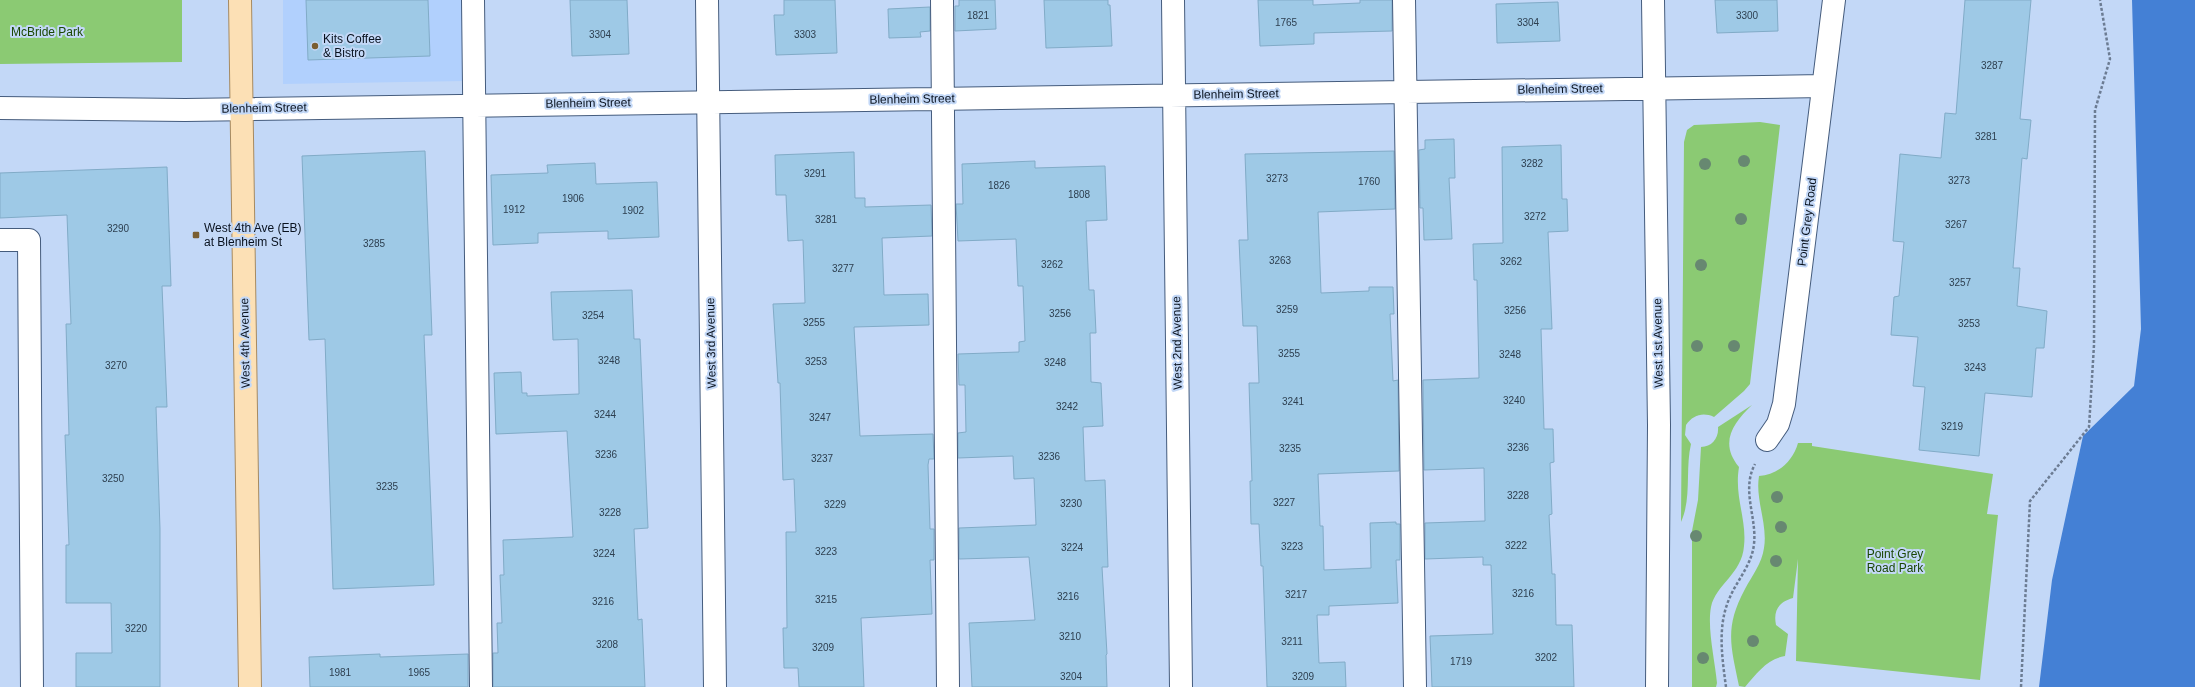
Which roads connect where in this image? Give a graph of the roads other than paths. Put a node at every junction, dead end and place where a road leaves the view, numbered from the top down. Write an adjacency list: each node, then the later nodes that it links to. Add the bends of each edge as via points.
1 (240, 0): 17 (main road, West 4th Avenue)
2 (473, 0): 15 (street)
3 (707, 0): 14 (street, West 3rd Avenue)
4 (942, 0): 13 (street)
5 (1173, 0): 12 (street, West 2nd Avenue)
6 (1404, 0): 11 (street)
7 (1653, 0): 10 (street, West 1st Avenue)
8 (1834, 0): 9 (street, Point Grey Road)
9 (1823, 86): 10 (street, Blenheim Street); 19 (street, Point Grey Road, via 1784,404 1778,424)
10 (1654, 88): 11 (street, Blenheim Street); 27 (street, West 1st Avenue, via 1659,425)
11 (1406, 92): 12 (street, Blenheim Street); 26 (street)
12 (1174, 95): 13 (street, Blenheim Street); 25 (street, West 2nd Avenue)
13 (942, 98): 14 (street, Blenheim Street); 24 (street)
14 (708, 102): 15 (street, Blenheim Street); 23 (street, West 3rd Avenue)
15 (474, 105): 17 (street, Blenheim Street); 22 (street)
16 (0, 108): 17 (street, Blenheim Street)
17 (240, 108): 21 (main road, West 4th Avenue)
18 (0, 240): 20 (street, via 29,240)
19 (1767, 440)
20 (32, 687)
21 (250, 687)
22 (481, 687)
23 (715, 687)
24 (948, 687)
25 (1181, 687)
26 (1415, 687)
27 (1657, 687)

